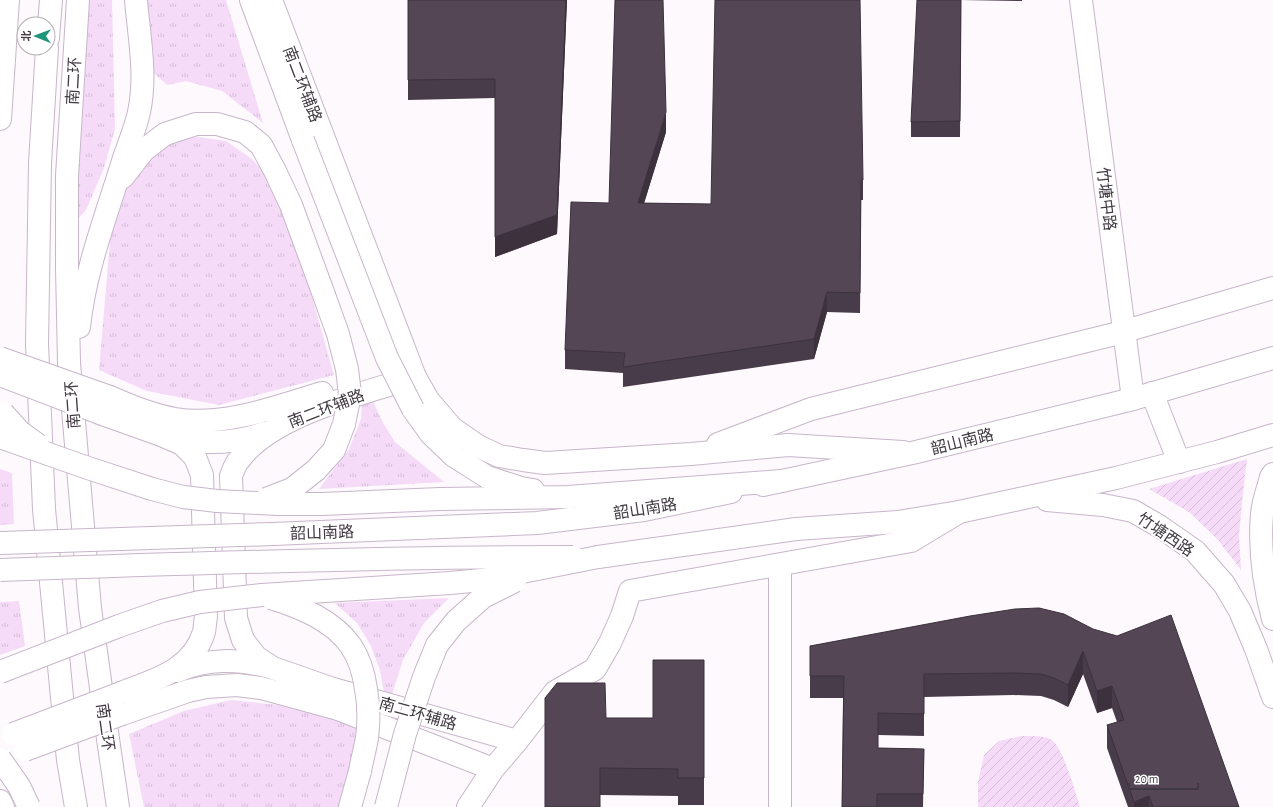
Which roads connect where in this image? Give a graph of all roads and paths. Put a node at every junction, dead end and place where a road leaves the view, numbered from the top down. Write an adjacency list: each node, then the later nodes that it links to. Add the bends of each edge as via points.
1 (8, 0): 10 (main road)
2 (51, 0): 8 (main road)
3 (78, 0): 24 (main road, 南二环, via 67,176 69,362)
4 (136, 0): 11 (main road, via 143,87 139,112)
5 (251, 0): 38 (main road, bridge, via 387,358 413,409 431,434 454,456 487,477 521,488)
6 (271, 0): 16 (main road, 南二环辅路)
7 (1082, 0): 13 (main road, 竹塘中路)
8 (50, 16)
9 (47, 56): 66 (main road, 南二环, via 40,163 37,344 44,509 68,760)
10 (0, 119)
11 (115, 187): 24 (main road, via 98,238 82,302 75,359); 40 (main road, bridge, via 144,150 165,134 196,124 217,124 245,132 261,145 290,205 338,334 350,394 344,424 334,450 316,470 292,490 267,499)
12 (1273, 288): 13 (main road)
13 (1125, 331): 18 (main road, 竹塘中路); 32 (main road, via 812,409)
14 (0, 358): 19 (main road, bridge)
15 (1273, 358): 18 (main road, 韶山南路)
16 (413, 371): 21 (main road); 23 (main road, 南二环辅路, via 306,413); 32 (main road, via 428,400 452,428 478,446 499,456 545,463)
17 (0, 375): 19 (main road, bridge)
18 (1142, 396): 30 (main road, 韶山南路); 33 (main road, 竹塘中路)
19 (108, 406): 22 (main road, via 175,419); 25 (main road)
20 (0, 408): 31 (main road, bridge, via 20,432)
21 (229, 418): 22 (main road); 28 (main road)
22 (200, 420): 29 (main road)
23 (276, 429): 28 (main road, via 255,437); 36 (main road, 南二环辅路, via 254,443 238,460)
24 (74, 434): 67 (main road, 南二环, via 90,608)
25 (161, 435): 29 (main road); 35 (main road, via 182,444 195,457)
26 (1273, 435): 33 (main road, 韶山南路)
27 (0, 437): 31 (main road, bridge)
28 (230, 441): 29 (main road); 36 (main road)
29 (201, 442): 35 (main road)
30 (912, 453): 32 (main road, via 788,445); 37 (main road, 韶山南路)
31 (50, 454): 40 (main road, bridge, via 183,497)
32 (691, 454)
33 (1179, 462): 39 (main road, 韶山南路)
34 (1273, 474): 49 (main road, via 1262,513 1262,557 1267,597)
35 (202, 475): 47 (main road)
36 (231, 476): 48 (main road, 南二环辅路)
37 (781, 481): 38 (main road); 42 (main road, 韶山南路, bridge, via 644,510 537,523)
38 (568, 497): 40 (main road, bridge, via 322,504)
39 (1022, 498): 41 (main road, 韶山南路); 57 (main road, 竹塘西路, via 1103,505 1133,511 1160,526 1195,551 1224,584 1240,611)
40 (243, 502)
41 (959, 512): 43 (main road, 韶山南路, via 898,522 796,529); 44 (main road, via 911,541)
42 (0, 543)
43 (598, 557): 45 (main road, 韶山南路, bridge, via 266,561); 46 (main road, bridge, via 482,580); 69 (main road, bridge, via 511,583 483,597 456,621 437,645 424,677 405,734)
44 (780, 565): 60 (main road, via 630,591 610,643 595,669 555,692); 71 (main road)
45 (0, 570)
46 (262, 595): 53 (main road, bridge, via 200,602 162,611); 68 (main road, bridge, via 291,604 319,618 350,645 357,657 369,704 367,737)
47 (206, 616): 51 (main road); 54 (main road, via 204,632 196,648 183,664)
48 (236, 618): 50 (main road); 52 (main road, 南二环辅路, via 243,640 256,657)
49 (1273, 619)
50 (236, 661): 51 (main road); 52 (main road); 55 (main road)
51 (206, 662): 54 (main road); 56 (main road)
52 (273, 668): 60 (main road, 南二环辅路, via 330,688)
53 (0, 672)
54 (167, 675): 58 (main road)
55 (237, 685): 56 (main road); 62 (main road, via 261,688 338,709)
56 (206, 687): 58 (main road)
57 (1273, 697)
58 (122, 704): 59 (main road, bridge)
59 (13, 740): 61 (main road)
60 (517, 741): 62 (main road)
61 (0, 759): 65 (main road, bridge, via 19,786)
62 (493, 769): 70 (main road)
63 (0, 801): 64 (main road)
64 (3, 807)
65 (29, 807)
66 (76, 807)
67 (118, 807)
68 (350, 807)
69 (386, 807)
70 (468, 807)
71 (780, 807)

